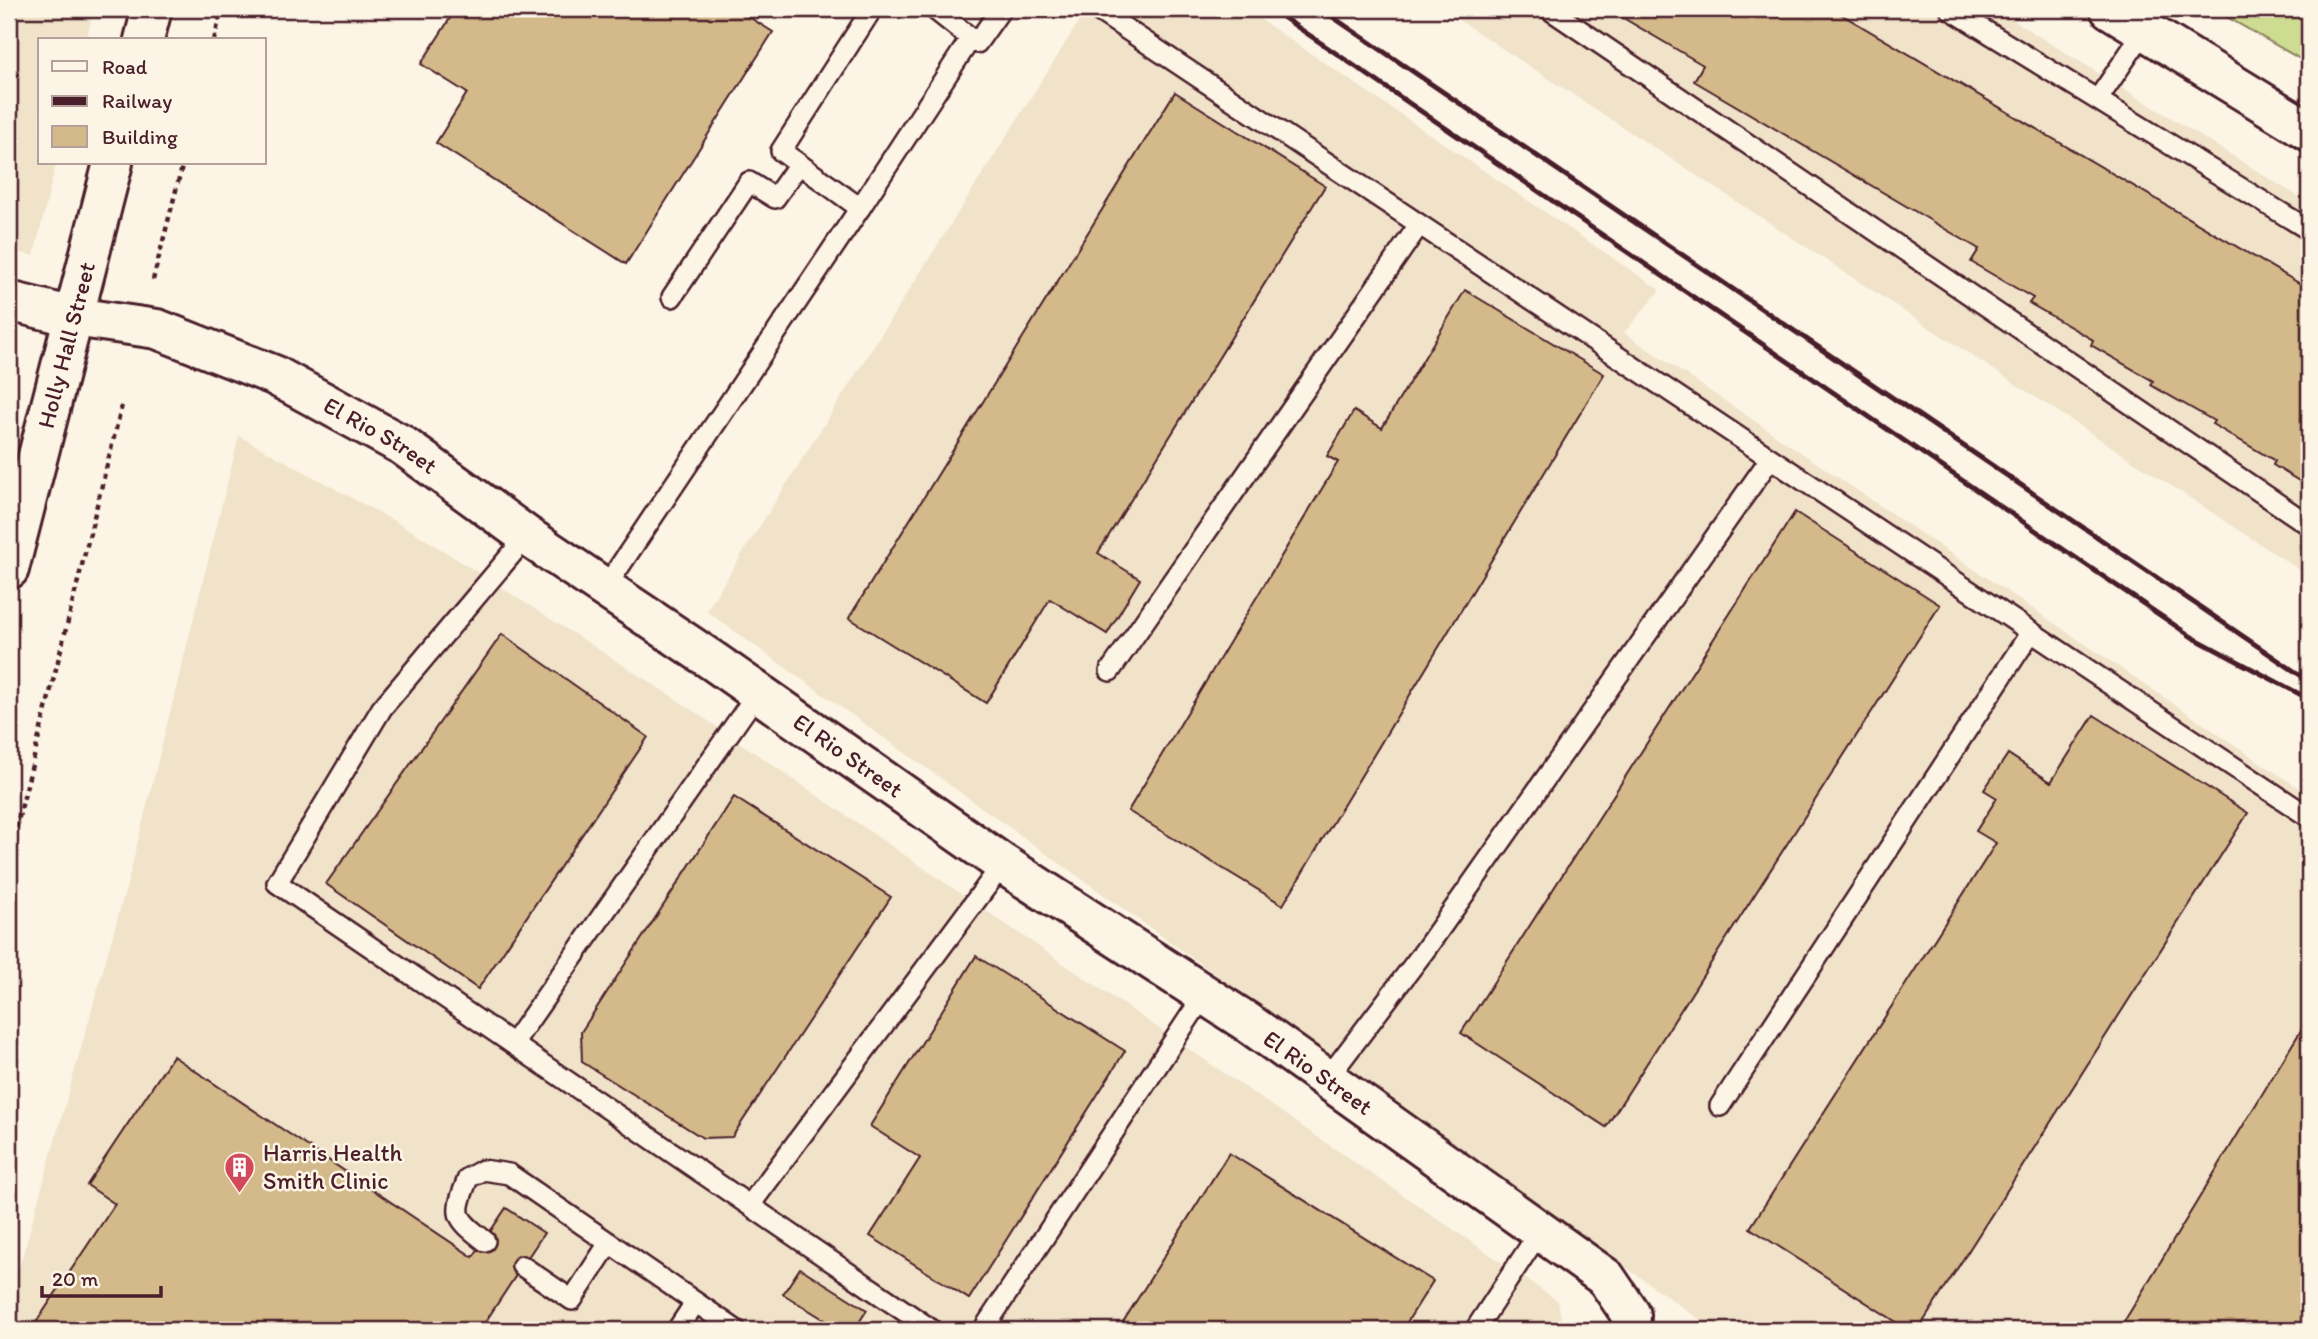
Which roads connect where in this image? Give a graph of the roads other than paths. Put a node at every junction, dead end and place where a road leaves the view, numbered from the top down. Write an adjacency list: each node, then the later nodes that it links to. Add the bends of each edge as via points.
1 (152, 9): 10 (street)
2 (872, 9): 15 (lane, via 781,151)
3 (934, 9): 11 (lane)
4 (1001, 9): 11 (lane, via 977,43)
5 (1096, 9): 17 (lane)
6 (1549, 9): 23 (lane)
7 (1950, 9): 12 (lane)
8 (2110, 9): 9 (street)
9 (2145, 30): 12 (lane); 13 (street)
10 (145, 38)
11 (971, 38): 16 (lane)
12 (2098, 99): 18 (lane)
13 (2309, 131)
14 (113, 164): 21 (street, Holly Hall Street)
15 (799, 164): 16 (lane); 19 (lane, via 775,198 749,182)
16 (860, 208): 26 (lane)
17 (1419, 225): 22 (lane); 28 (lane)
18 (2309, 230)
19 (672, 297)
20 (9, 301): 21 (street, El Rio Street)
21 (74, 317): 24 (street, El Rio Street, via 157,329 274,375 402,445); 25 (street, Holly Hall Street)
22 (1770, 459): 27 (lane); 34 (lane, via 1425,950)
23 (2309, 525)
24 (527, 536): 26 (street, El Rio Street); 33 (lane, via 382,708 277,883)
25 (9, 569)
26 (605, 589): 29 (street, El Rio Street)
27 (2031, 632): 30 (lane); 35 (lane)
28 (1110, 671)
29 (758, 692): 31 (street, El Rio Street); 33 (lane)
30 (2309, 817)
31 (1003, 864): 32 (street, El Rio Street); 36 (lane)
32 (1204, 995): 34 (street, El Rio Street); 46 (lane)
33 (514, 1042): 36 (lane)
34 (1327, 1079): 37 (street, El Rio Street)
35 (1720, 1106)
36 (750, 1205): 45 (lane)
37 (1540, 1231): 42 (street, El Rio Street, via 1606,1278); 47 (lane)
38 (485, 1241): 39 (lane, via 461,1223 458,1205 468,1178 483,1170 509,1174)
39 (609, 1243): 40 (lane, via 572,1300); 41 (lane)
40 (522, 1266)
41 (695, 1303): 43 (lane); 44 (lane)
42 (1630, 1322)
43 (677, 1330)
44 (736, 1330)
45 (932, 1330)
46 (984, 1330)
47 (1475, 1330)

